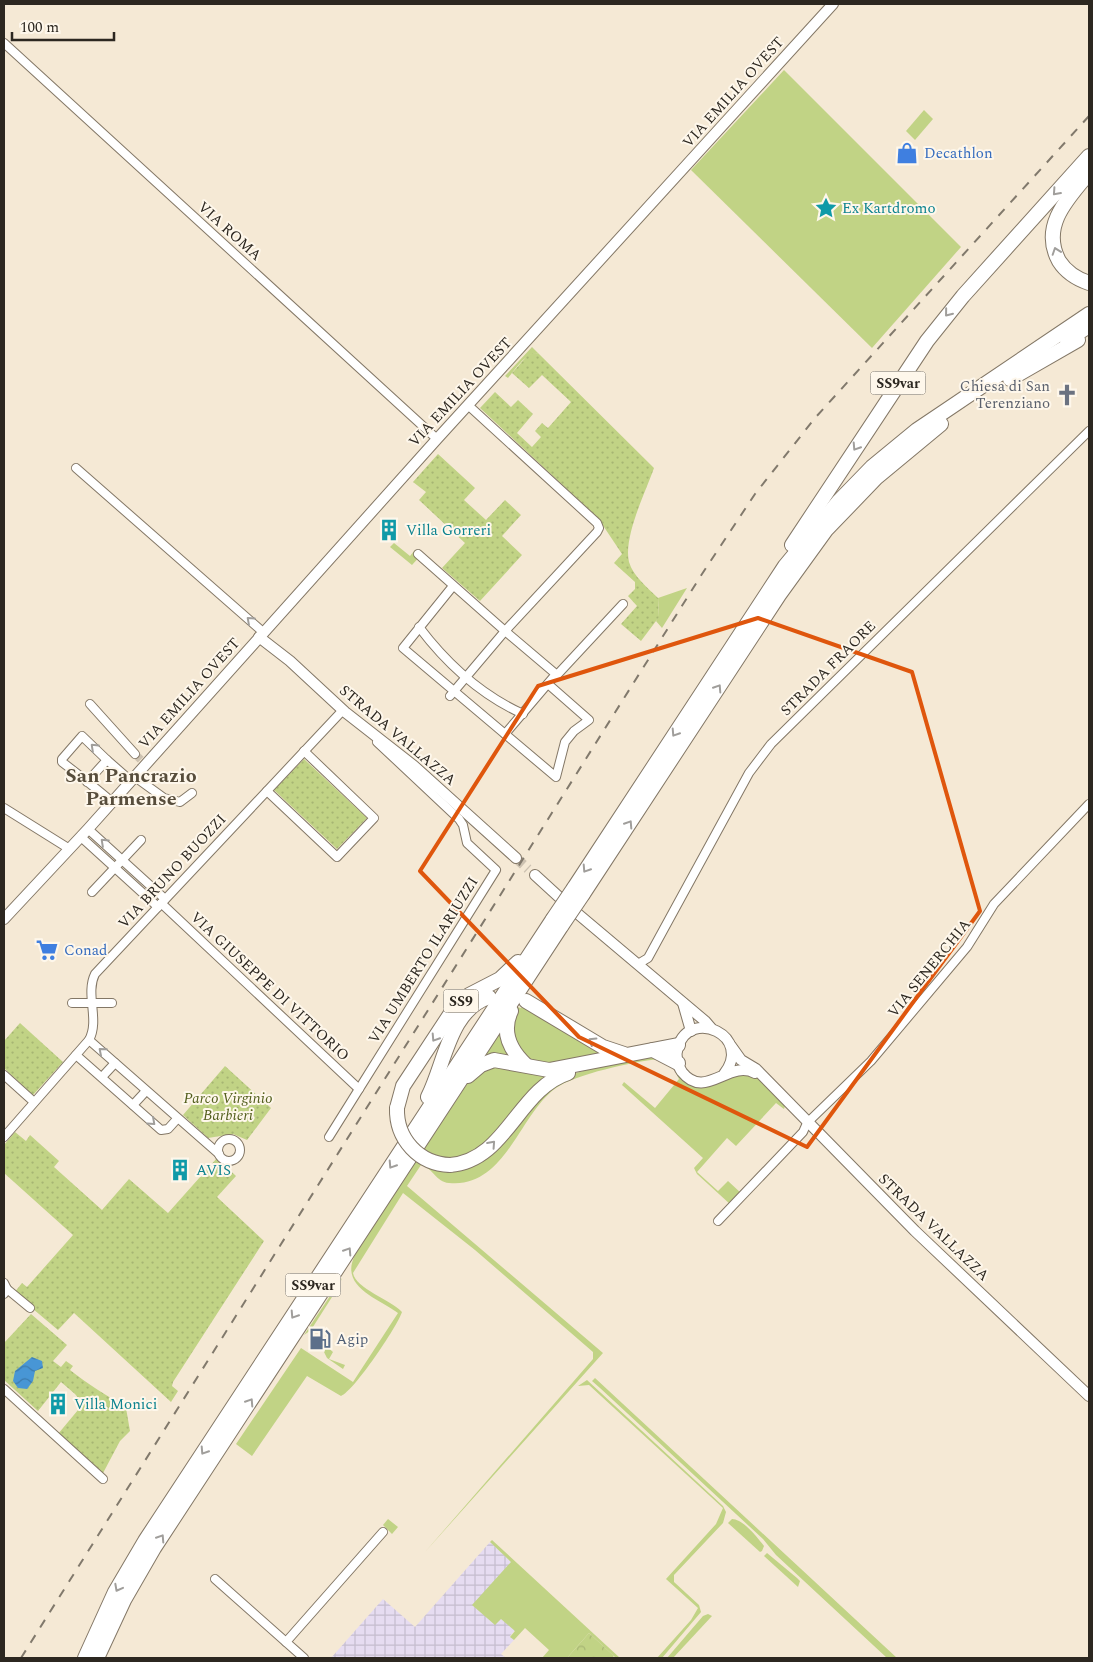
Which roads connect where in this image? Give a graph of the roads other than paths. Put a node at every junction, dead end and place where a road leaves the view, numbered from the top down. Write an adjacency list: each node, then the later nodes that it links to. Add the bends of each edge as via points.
1 (833, 4): 10 (street, VIA EMILIA OVEST)
2 (4, 44): 12 (street, VIA ROMA)
3 (1089, 156): 19 (highway, SS9var, one-way to 19, via 963,296 919,352 759,595)
4 (1089, 173): 5 (highway, one-way to 4, via 1062,266 1053,246 1052,228 1068,198)
5 (1089, 284)
6 (1089, 314): 19 (highway, via 917,430 872,467 794,554)
7 (1089, 326): 9 (highway)
8 (1089, 333): 9 (highway)
9 (1010, 379): 47 (highway, one-way to 9, via 826,530 910,448 940,424)
10 (469, 406): 12 (street, VIA EMILIA OVEST); 18 (street, via 599,528)
11 (1089, 431): 55 (street, STRADA FRAORE, via 771,744 749,773 648,958)
12 (437, 438): 20 (street, VIA EMILIA OVEST)
13 (76, 468): 20 (street, one-way to 13, via 236,608)
14 (418, 554): 15 (street)
15 (454, 586): 17 (street); 18 (street)
16 (623, 604): 21 (street)
17 (419, 628): 22 (street, via 444,658); 24 (street, via 403,648)
18 (505, 631): 21 (street); 22 (street)
19 (740, 634): 47 (highway, one-way to 47)
20 (261, 635): 26 (street, STRADA VALLAZZA); 33 (street, VIA EMILIA OVEST)
21 (556, 674): 23 (street)
22 (466, 677): 24 (street); 27 (street, via 490,696)
23 (548, 684): 27 (street); 29 (street, via 590,721 577,728 565,742 556,777)
24 (452, 693): 29 (street)
25 (90, 704): 31 (street)
26 (343, 710): 28 (street, STRADA VALLAZZA); 30 (street, VIA BRUNO BUOZZI)
27 (523, 714): 29 (street)
28 (359, 722): 43 (street, STRADA VALLAZZA, via 414,766); 77 (street, VIA UMBERTO ILARIUZZI, via 395,761 458,819 463,825 467,843 496,870)
29 (505, 734)
30 (304, 751): 35 (street, VIA BRUNO BUOZZI); 35 (street, via 374,818 337,857)
31 (135, 754)
32 (107, 760): 33 (street); 34 (street); 34 (street, one-way to 34, via 82,736 62,759)
33 (133, 779): 36 (street, via 168,800 180,802); 37 (street, VIA EMILIA OVEST)
34 (90, 784): 37 (street)
35 (267, 791): 50 (street, VIA BRUNO BUOZZI)
36 (192, 793)
37 (112, 802): 40 (street, VIA EMILIA OVEST)
38 (1089, 804): 82 (street, VIA SENERCHIA, via 994,904 967,947 871,1061)
39 (4, 808): 42 (street)
40 (84, 833): 42 (street, VIA EMILIA OVEST); 44 (street, one-way to 40); 45 (street)
41 (142, 840): 44 (street)
42 (68, 848): 51 (street, VIA EMILIA OVEST)
43 (516, 858)
44 (122, 860): 45 (street); 50 (street)
45 (115, 867): 48 (street); 50 (street)
46 (531, 872): 49 (street)
47 (578, 891): 53 (highway, SS9var, bridge)
48 (92, 892)
49 (559, 897)
50 (161, 903): 61 (street, VIA BRUNO BUOZZI, via 95,974 92,979); 77 (street, VIA GIUSEPPE DI VITTORIO)
51 (6, 912)
52 (578, 914): 55 (street, STRADA VALLAZZA)
53 (558, 922): 54 (highway, SS9var); 68 (highway, SS9, one-way to 68, bridge, via 507,973 458,1003 403,1086 397,1108 399,1128 411,1148 430,1161 450,1165 470,1161 486,1150 551,1080); 83 (highway, SS9var)
54 (548, 946): 72 (highway, via 544,960 507,1023 511,1047); 89 (highway, SS9var)
55 (638, 964): 58 (street, STRADA VALLAZZA)
56 (489, 997): 83 (highway, SS9, via 473,1004 461,1017)
57 (526, 1001): 68 (highway, SS9, one-way to 57, via 606,1049)
58 (682, 1002): 62 (street, STRADA VALLAZZA); 63 (street)
59 (72, 1003): 61 (street)
60 (112, 1003): 61 (street)
61 (93, 1004): 64 (street, VIA BRUNO BUOZZI, via 94,1032)
62 (711, 1028): 63 (street); 66 (street, STRADA VALLAZZA, via 723,1035)
63 (691, 1031): 65 (street)
64 (89, 1040): 69 (street); 70 (street, one-way to 64)
65 (678, 1045): 67 (highway, SS9); 71 (street)
66 (731, 1046): 73 (street, via 731,1061); 75 (street, STRADA VALLAZZA, via 734,1054)
67 (653, 1050): 68 (highway, SS9); 71 (highway)
68 (632, 1054): 72 (highway, SS9, via 553,1070)
69 (76, 1055): 76 (street); 79 (street)
70 (115, 1063): 76 (street); 78 (street)
71 (678, 1063): 73 (street, STRADA VALLAZZA, via 684,1074 701,1083 714,1081)
72 (526, 1066): 89 (highway, SS9, via 498,1059 475,1070)
73 (724, 1074): 75 (street, STRADA VALLAZZA, via 739,1069)
74 (4, 1075): 79 (street)
75 (761, 1076): 82 (street, STRADA VALLAZZA)
76 (102, 1078): 80 (street)
77 (359, 1089): 85 (street, VIA UMBERTO ILARIUZZI)
78 (146, 1091): 80 (street); 81 (street)
79 (34, 1102): 84 (street)
80 (133, 1105): 81 (street, one-way to 81, via 161,1130 168,1129)
81 (177, 1119): 86 (street)
82 (807, 1123): 90 (street, VIA SENERCHIA, via 803,1132); 94 (street, STRADA VALLAZZA)
83 (416, 1129): 99 (highway, SS9var, one-way to 99, via 137,1554)
84 (4, 1137)
85 (330, 1137)
86 (207, 1143): 87 (street); 88 (street)
87 (220, 1144): 88 (street); 88 (street, via 233,1140 239,1144 240,1151 238,1158 231,1161 224,1160)
88 (219, 1154)
89 (405, 1165): 100 (highway, SS9var, one-way to 89, via 120,1606 154,1548)
90 (718, 1221)
91 (5, 1289): 92 (street)
92 (30, 1308)
93 (4, 1388): 95 (street)
94 (1089, 1396)
95 (103, 1479)
96 (383, 1532): 98 (street)
97 (215, 1579): 98 (street)
98 (286, 1642): 101 (street)
99 (85, 1658)
100 (97, 1658)
101 (304, 1658)

